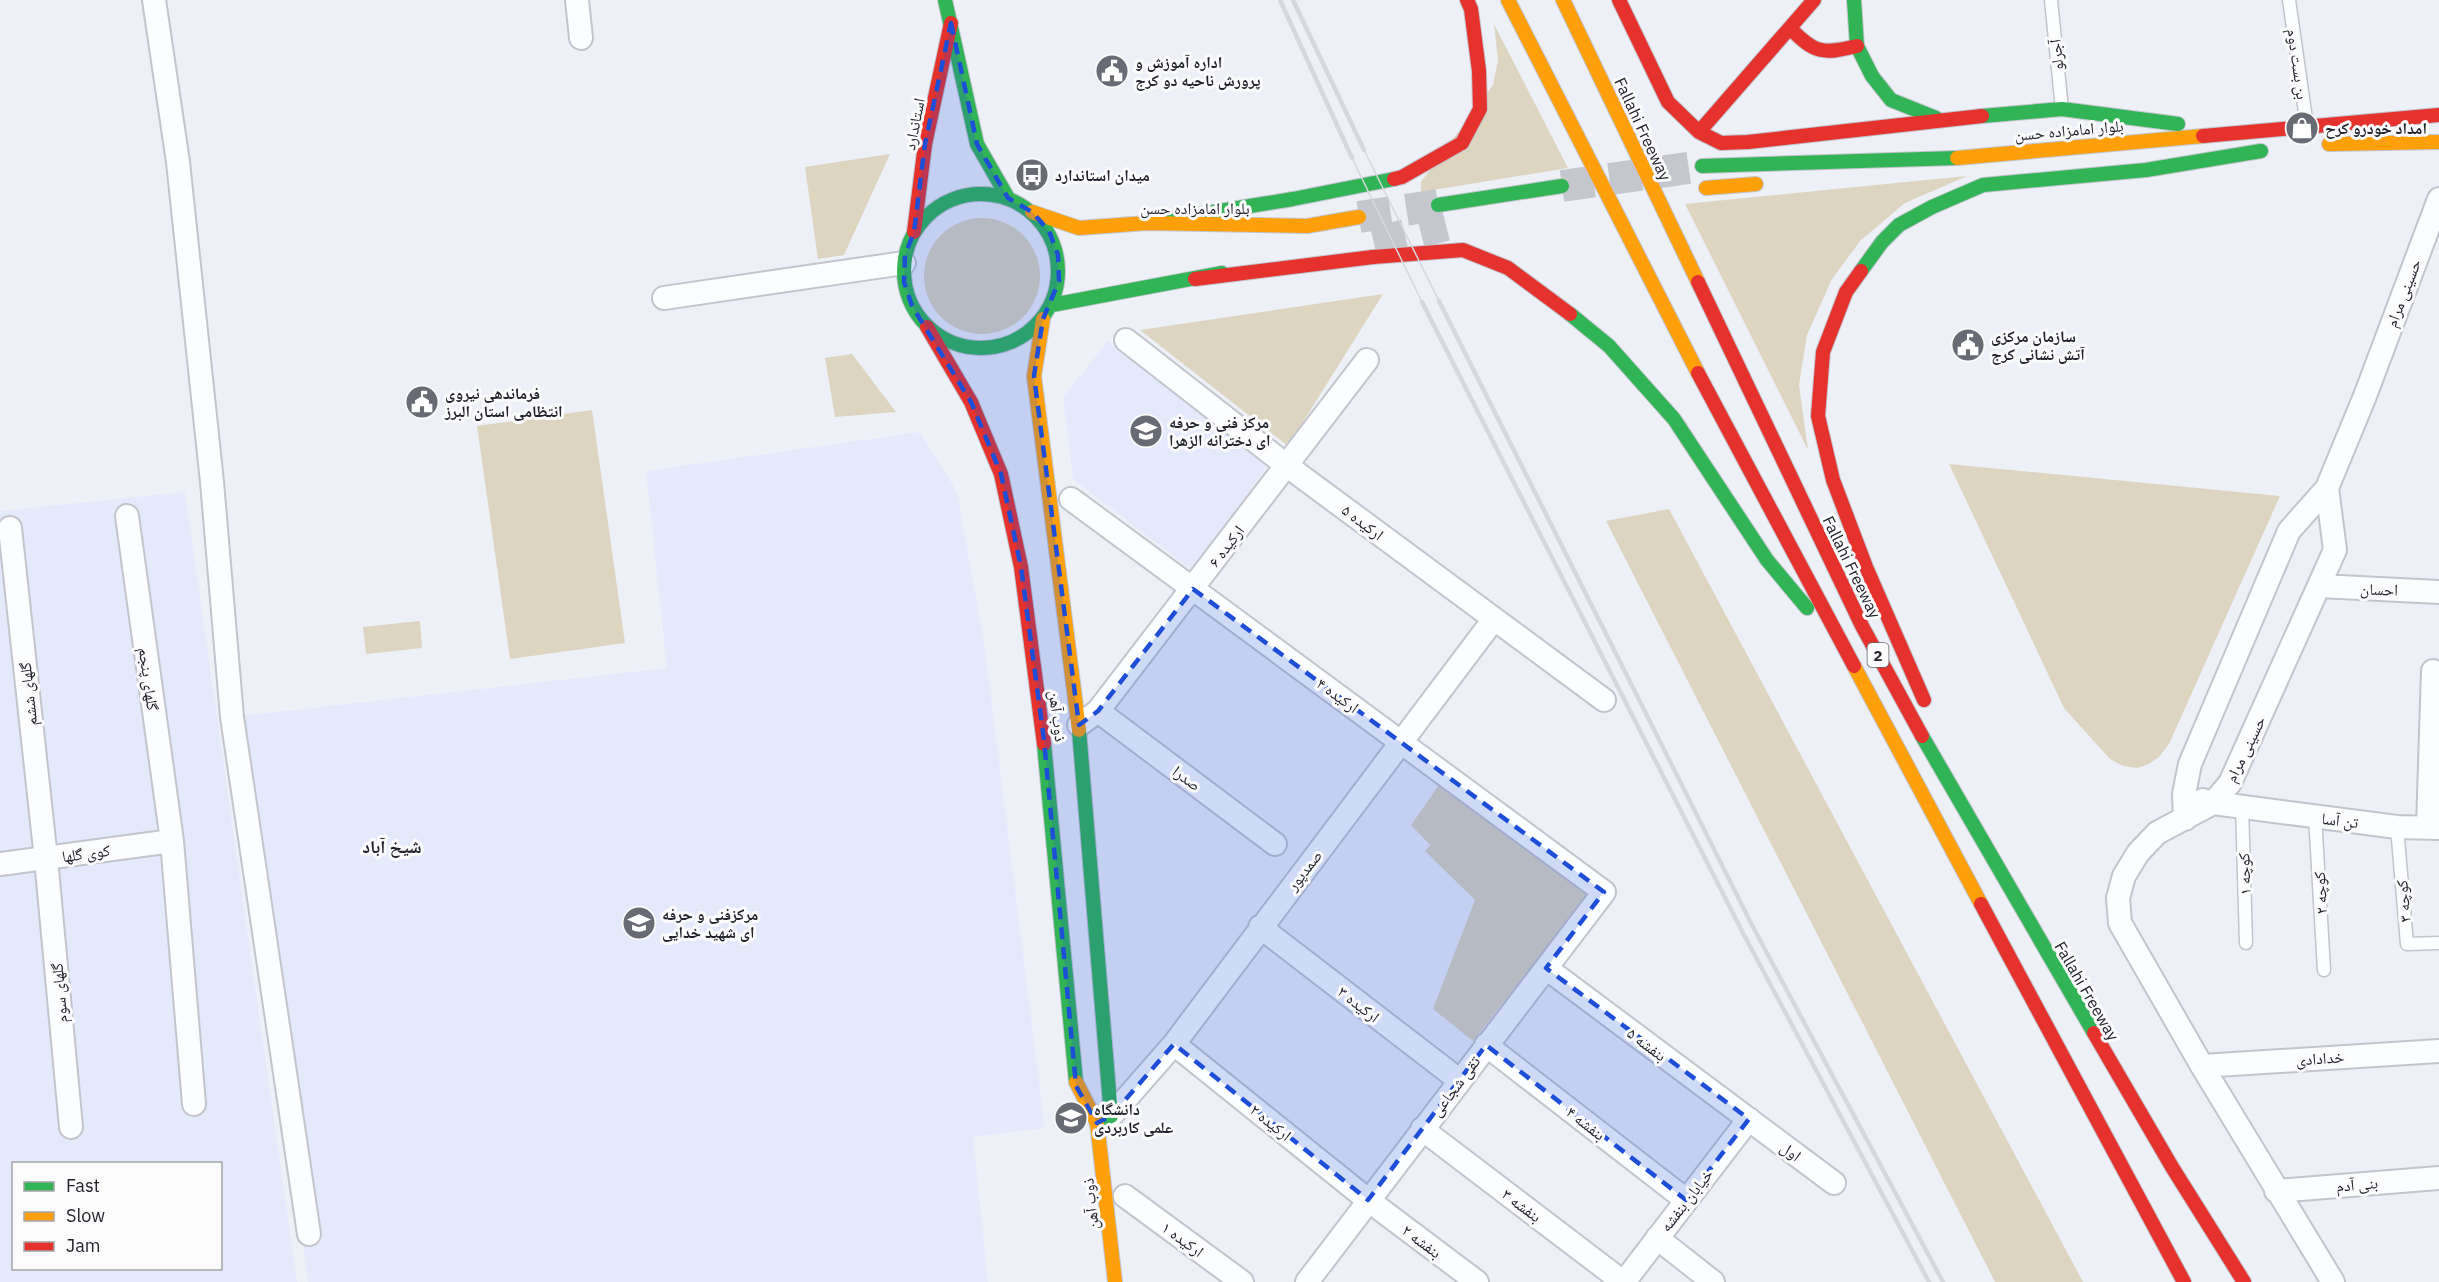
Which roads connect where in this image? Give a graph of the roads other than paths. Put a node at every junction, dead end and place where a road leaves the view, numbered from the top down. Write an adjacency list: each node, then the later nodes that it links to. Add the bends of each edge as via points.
1 (154, 0): 96 (street, via 178,162 232,717)
2 (577, 0): 14 (street)
3 (945, 0): 12 (main road, استاندارد)
4 (1467, 0): 36 (main road, via 1479,71 1480,109 1462,143 1402,177)
5 (1508, 0): 56 (main road, 2, via 1673,327)
6 (1563, 0): 62 (main road, Fallahi Freeway / 2, via 1862,626)
7 (1619, 0): 20 (main road, via 1668,102)
8 (1814, 0): 13 (main road)
9 (1854, 0): 15 (main road)
10 (2051, 0): 16 (lane, آجرلو)
11 (2289, 0): 19 (lane, بن بست دوم)
12 (951, 23): 31 (main road, استاندارد, via 977,144); 37 (main road, استاندارد, via 926,144)
13 (1790, 28): 15 (main road, via 1805,45 1823,54); 20 (main road)
14 (581, 38)
15 (1857, 46): 18 (main road, via 1872,76 1891,100)
16 (2062, 110): 18 (main road); 21 (main road)
17 (2439, 115): 19 (main road, بلوار امامزاده حسن)
18 (1939, 120): 20 (main road, via 1748,142 1721,143)
19 (2308, 127): 21 (main road, بلوار امامزاده حسن)
20 (1699, 132)
21 (2229, 134): 26 (main road, بلوار امامزاده حسن, via 1961,158)
22 (2439, 142): 23 (main road)
23 (2315, 146)
24 (2141, 156): 62 (main road, via 2266,150 2146,170 1983,185 1932,207 1899,225 1869,258 1846,292 1823,352 1818,416 1833,480 1923,697)
25 (2117, 158): 27 (main road, بلوار امامزاده حسن)
26 (1702, 166)
27 (1872, 175)
28 (1765, 183): 30 (main road)
29 (1562, 186): 33 (main road)
30 (1706, 188)
31 (1008, 198): 34 (main road); 37 (main road, via 981,193 955,198 931,211)
32 (2439, 199): 48 (street, حسینی مرام)
33 (1438, 205)
34 (1032, 212): 36 (main road, بلوار امامزاده حسن, via 1079,228); 42 (main road, via 1049,231 1058,255 1059,281)
35 (1359, 217): 36 (main road, بلوار امامزاده حسن, via 1307,226)
36 (1147, 223)
37 (914, 232): 39 (main road)
38 (1374, 243): 40 (main road)
39 (904, 263): 41 (street); 44 (main road, via 904,282 912,306)
40 (1195, 279): 42 (main road); 56 (main road, via 1373,256 1463,250 1508,268 1609,346 1674,419 1767,560)
41 (664, 298)
42 (1052, 305): 43 (main road)
43 (1043, 320): 44 (main road, via 1024,337 1000,347 974,349 949,342); 60 (main road, ذوب آهن, via 1034,376)
44 (927, 327): 60 (main road, ذوب آهن, via 971,402 1001,474)
45 (1126, 340): 47 (street, ارکیده ۵)
46 (1367, 360): 47 (street, ارکیده ۶)
47 (1286, 465): 53 (street, ارکیده ۶); 55 (street, ارکیده ۵)
48 (2327, 488): 52 (street, حسینی مرام, via 2335,550); 63 (street, حسینی مرام, via 2289,531 2190,764)
49 (1071, 499): 53 (street, ارکیده ۴)
50 (127, 516): 70 (street, گلهای پنجم)
51 (10, 528): 72 (street, گلهای ششم)
52 (2320, 586): 54 (street, احسان); 64 (street, حسینی مرام, via 2230,783)
53 (1193, 589): 59 (street, ارکیده ۶); 61 (street, ارکیده ۴)
54 (2439, 592)
55 (1494, 619): 58 (street, ارکیده ۵); 61 (street, صمدپور)
56 (1849, 658): 104 (main road, 2)
57 (2433, 671): 69 (street)
58 (1604, 700)
59 (1098, 711): 60 (street, ارکیده ۶); 71 (street, صدرا)
60 (1059, 733): 87 (main road, ذوب آهن); 87 (main road, ذوب آهن, via 1076,1086)
61 (1402, 743): 74 (street, ارکیده ۴); 75 (street, صمدپور)
62 (1953, 793): 105 (main road, Fallahi Freeway / 2, via 2172,1167)
63 (2184, 794): 64 (street, تن آسا); 67 (street, حسینی مرام)
64 (2213, 803): 65 (street, تن آسا); 67 (street, حسینی مرام)
65 (2242, 805): 66 (street, تن آسا); 76 (lane, کوچه ۱)
66 (2315, 816): 68 (street, تن آسا); 79 (lane, کوچه ۲)
67 (2185, 819): 83 (street, via 2157,833 2138,853 2124,876 2118,898 2120,923)
68 (2397, 827): 69 (street, تن آسا); 77 (lane, کوچه ۳, via 2407,944)
69 (2434, 827)
70 (172, 841): 72 (street, کوی گلها); 85 (street, گلهای پنجم)
71 (1275, 844)
72 (46, 859): 73 (street, کوی گلها); 88 (street, گلهای سوم)
73 (0, 864)
74 (1605, 892): 78 (street, تقی شجاعی)
75 (1260, 927): 80 (street, صمدپور); 84 (street, ارکیده ۳)
76 (2246, 943)
77 (2439, 943)
78 (1546, 968): 81 (street, تقی شجاعی); 86 (street, بنفشه ۵)
79 (2324, 970)
80 (1174, 1044): 87 (street, صمدپور); 94 (street, ارکیده ۲)
81 (1486, 1046): 84 (street, تقی شجاعی); 95 (street, بنفشه ۴)
82 (2439, 1051): 83 (street, خدادادی)
83 (2202, 1066): 92 (street)
84 (1459, 1080): 89 (street, تقی شجاعی)
85 (194, 1104)
86 (1749, 1119): 91 (street, اول); 95 (street, خیابان بنفشه)
87 (1104, 1120): 98 (main road, ذوب آهن)
88 (71, 1127)
89 (1422, 1129): 94 (street, تقی شجاعی); 102 (street, بنفشه ۳)
90 (2439, 1178): 92 (street, بنی آدم)
91 (1834, 1183)
92 (2276, 1191): 106 (street)
93 (1125, 1196): 99 (street, ارکیده ۱)
94 (1368, 1200): 100 (street, تقی شجاعی); 101 (street, بنفشه ۲)
95 (1686, 1200): 97 (street, خیابان بنفشه)
96 (309, 1234)
97 (1657, 1238): 102 (street, خیابان بنفشه); 103 (street)
98 (1115, 1282)
99 (1242, 1282)
100 (1307, 1282)
101 (1477, 1282)
102 (1623, 1282)
103 (1713, 1282)
104 (2184, 1282)
105 (2244, 1282)
106 (2333, 1282)

